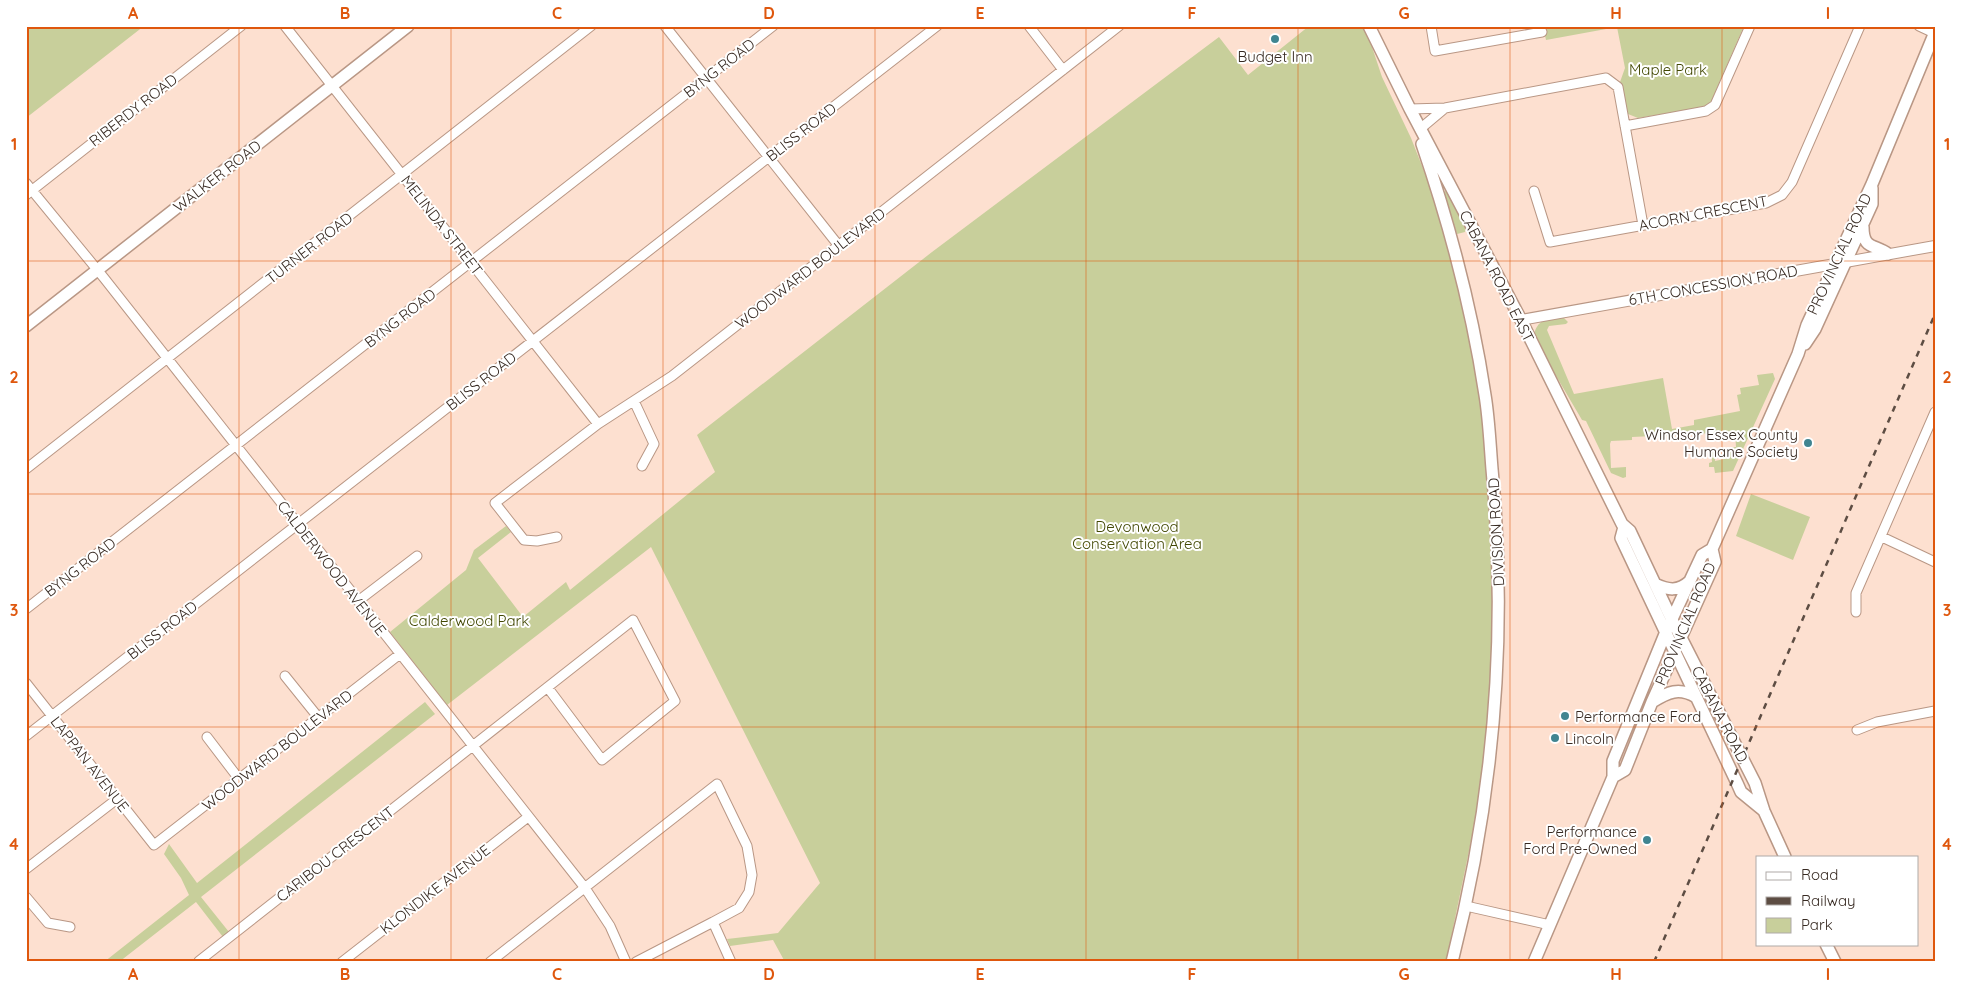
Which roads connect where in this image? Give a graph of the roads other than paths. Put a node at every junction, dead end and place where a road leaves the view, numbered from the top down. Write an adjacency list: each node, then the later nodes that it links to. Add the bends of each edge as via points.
1 (241, 26): 27 (street, RIBERDY ROAD)
2 (285, 26): 19 (street, MELINDA STREET)
3 (408, 26): 19 (main road, WALKER ROAD)
4 (591, 26): 25 (street, TURNER ROAD)
5 (665, 26): 18 (street)
6 (773, 26): 18 (street, BYNG ROAD)
7 (937, 26): 24 (street, BLISS ROAD)
8 (1029, 26): 17 (street)
9 (1119, 26): 17 (street, WOODWARD BOULEVARD)
10 (1369, 26): 21 (main road, CABANA ROAD EAST)
11 (1431, 26): 15 (street, via 1435,51)
12 (1750, 26): 22 (street, via 1715,104 1706,111)
13 (1860, 26): 29 (street, ACORN CRESCENT, via 1792,182 1782,195 1766,203)
14 (1919, 26): 16 (street)
15 (1542, 32)
16 (1935, 33): 26 (main road, PROVINCIAL ROAD)
17 (1063, 70): 31 (street, WOODWARD BOULEVARD)
18 (706, 78): 24 (street); 35 (street, BYNG ROAD)
19 (332, 86): 25 (street, MELINDA STREET); 37 (main road, WALKER ROAD)
20 (1445, 108): 21 (street); 22 (street, via 1606,78 1618,88); 23 (street)
21 (1410, 109): 23 (main road, CABANA ROAD EAST); 88 (main road, DIVISION ROAD, via 1453,240 1474,331 1486,396 1498,527 1500,627 1497,688 1491,750)
22 (1625, 126): 29 (street)
23 (1420, 130): 38 (main road, CABANA ROAD EAST)
24 (769, 157): 31 (street); 40 (street, BLISS ROAD)
25 (402, 174): 35 (street, MELINDA STREET); 42 (street, TURNER ROAD)
26 (1872, 184): 30 (main road, PROVINCIAL ROAD, via 1872,204); 36 (main road, PROVINCIAL ROAD)
27 (28, 189): 37 (street, CALDERWOOD AVENUE)
28 (1534, 191): 29 (street, ACORN CRESCENT, via 1550,242)
29 (1643, 225)
30 (1863, 227): 33 (main road, via 1865,241 1872,248 1882,249); 34 (main road, PROVINCIAL ROAD)
31 (839, 246): 43 (street, WOODWARD BOULEVARD, via 672,376)
32 (1935, 246): 33 (street, 6TH CONCESSION ROAD)
33 (1888, 254): 34 (street, 6TH CONCESSION ROAD)
34 (1847, 261): 36 (street, 6TH CONCESSION ROAD); 41 (main road, PROVINCIAL ROAD, via 1815,328)
35 (471, 262): 40 (street, MELINDA STREET); 46 (street, BYNG ROAD)
36 (1834, 264): 38 (street, 6TH CONCESSION ROAD); 41 (main road, PROVINCIAL ROAD)
37 (98, 270): 39 (main road, WALKER ROAD); 42 (street, CALDERWOOD AVENUE)
38 (1520, 320): 50 (main road, CABANA ROAD EAST)
39 (26, 326)
40 (533, 341): 45 (street, MELINDA STREET); 49 (street, BLISS ROAD)
41 (1798, 354): 53 (main road, PROVINCIAL ROAD)
42 (167, 358): 46 (street, CALDERWOOD AVENUE); 48 (street, TURNER ROAD)
43 (634, 401): 45 (street, WOODWARD BOULEVARD); 47 (street, via 654,444)
44 (1935, 412): 52 (street)
45 (598, 424): 51 (street, WOODWARD BOULEVARD, via 495,503 524,540)
46 (236, 446): 49 (street, CALDERWOOD AVENUE); 59 (street, BYNG ROAD)
47 (642, 466)
48 (26, 469)
49 (298, 524): 58 (street, CALDERWOOD AVENUE); 72 (street, BLISS ROAD)
50 (1624, 527): 57 (main road, CABANA ROAD EAST, via 1630,531); 62 (main road, CABANA ROAD EAST, via 1621,538)
51 (557, 537)
52 (1882, 537): 55 (street); 60 (street, via 1856,593)
53 (1712, 549): 56 (main road, PROVINCIAL ROAD, via 1702,555); 63 (main road, PROVINCIAL ROAD, via 1715,562)
54 (417, 556): 58 (street)
55 (1935, 562)
56 (1691, 580): 57 (main road, via 1684,587 1666,590); 61 (main road, PROVINCIAL ROAD)
57 (1655, 584): 61 (main road, CABANA ROAD EAST)
58 (358, 601): 65 (street, CALDERWOOD AVENUE)
59 (26, 609)
60 (1856, 612)
61 (1672, 620): 62 (main road, PROVINCIAL ROAD); 63 (main road, CABANA ROAD)
62 (1665, 634): 64 (main road, CABANA ROAD EAST); 78 (main road, PROVINCIAL ROAD, via 1613,761)
63 (1681, 637): 64 (main road, PROVINCIAL ROAD); 81 (main road, CABANA ROAD, via 1755,783)
64 (1674, 653): 69 (main road, CABANA ROAD); 70 (main road, PROVINCIAL ROAD)
65 (400, 654): 73 (street, WOODWARD BOULEVARD); 77 (street, CALDERWOOD AVENUE)
66 (285, 676): 73 (street)
67 (26, 683): 72 (street, LAPPAN AVENUE)
68 (548, 688): 68 (street, CARIBOU CRESCENT, via 602,760 675,701 633,620); 77 (street, CARIBOU CRESCENT)
69 (1696, 697): 70 (main road, via 1686,692 1669,691); 81 (main road, CABANA ROAD, via 1742,792)
70 (1652, 702): 78 (main road, PROVINCIAL ROAD, via 1625,770)
71 (1935, 711): 74 (street, via 1877,722)
72 (52, 716): 75 (street, BLISS ROAD); 80 (street, LAPPAN AVENUE)
73 (318, 717): 79 (street, WOODWARD BOULEVARD)
74 (1858, 730)
75 (26, 736)
76 (207, 737): 79 (street)
77 (472, 746): 82 (street, CALDERWOOD AVENUE); 93 (street, CARIBOU CRESCENT)
78 (1613, 777): 90 (main road, PROVINCIAL ROAD)
79 (239, 779): 83 (street, WOODWARD BOULEVARD)
80 (117, 798): 83 (street, LAPPAN AVENUE); 85 (street)
81 (1764, 811): 84 (main road, CABANA ROAD)
82 (528, 816): 86 (street, CALDERWOOD AVENUE); 94 (street, KLONDIKE AVENUE)
83 (154, 845)
84 (1785, 856)
85 (26, 869)
86 (585, 888): 89 (street, via 717,784 748,846 752,875 749,892 739,908); 95 (street); 96 (street, CALDERWOOD AVENUE, via 610,926)
87 (26, 896): 91 (street, via 48,923)
88 (1466, 906): 90 (street); 99 (main road, DIVISION ROAD)
89 (714, 922): 97 (street); 98 (street)
90 (1550, 924): 100 (main road, PROVINCIAL ROAD)
91 (70, 927)
92 (1827, 946): 101 (main road)
93 (200, 962)
94 (342, 962)
95 (490, 962)
96 (626, 962)
97 (636, 962)
98 (731, 962)
99 (1452, 962)
100 (1534, 962)
101 (1835, 962)

